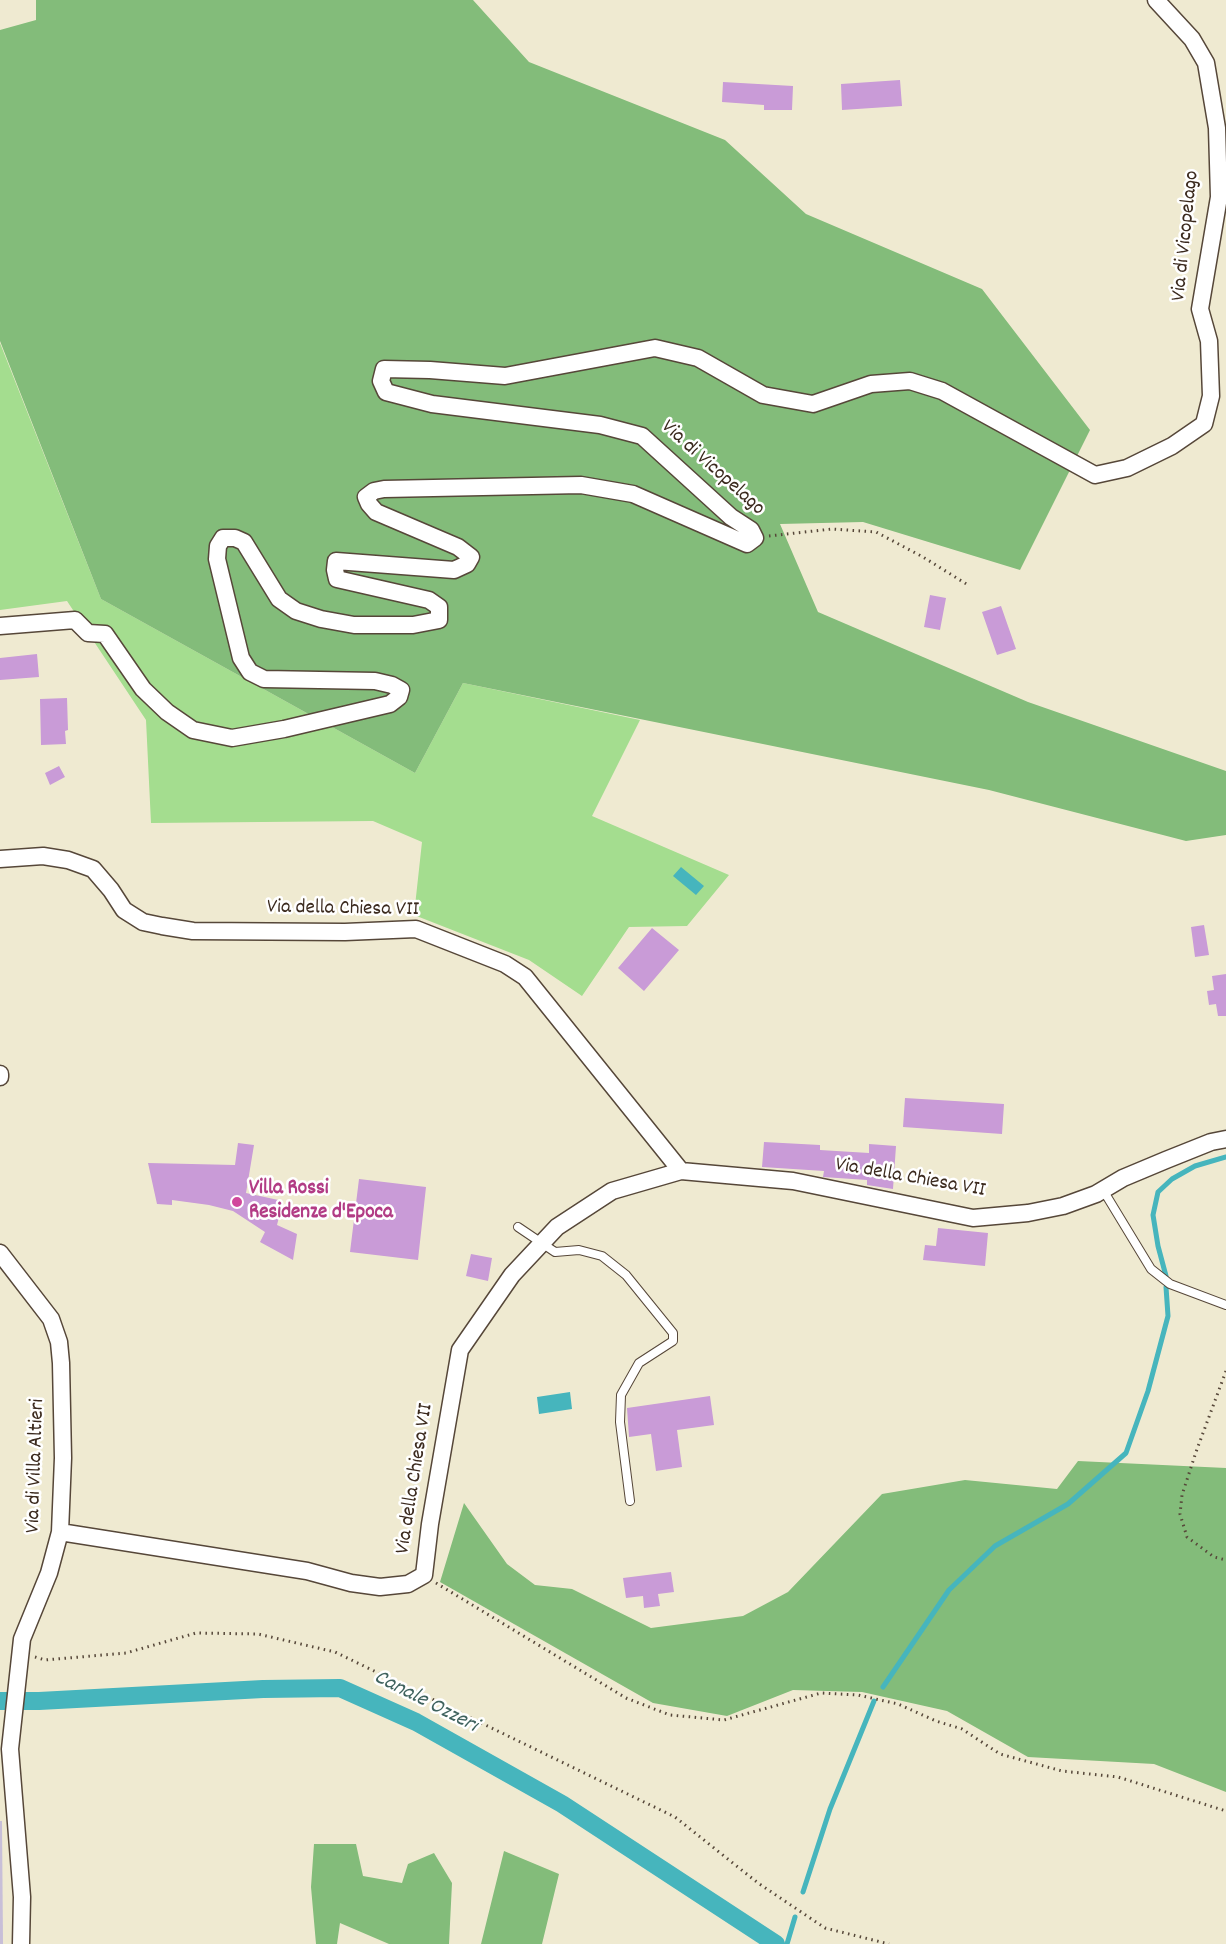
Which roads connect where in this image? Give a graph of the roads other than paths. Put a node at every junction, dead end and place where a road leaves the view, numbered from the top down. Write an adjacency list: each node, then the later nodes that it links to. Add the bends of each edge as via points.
1 (1155, 0): 2 (street, Via di Vicopelago, via 1192,39 1206,63 1217,128 1219,197 1200,309 1209,341 1211,396 1204,424 1163,450 1127,468 1095,475 942,391 910,381 872,384 813,404 764,395 698,358 655,348 505,376 384,369 381,381 386,392 432,404 600,425 642,436 731,517 751,530 755,538 747,544 633,494 581,485 374,491 366,497 376,512 458,547 471,557 467,564 454,570 336,561 337,579 429,600 439,607 439,620 413,625 354,625 297,611 279,599 244,542 223,538 217,559 241,658 250,672 264,679 375,681 401,690 390,704 232,738 193,730 167,712 143,689 105,634 88,633 75,620)
2 (0, 626)
3 (0, 859): 5 (street, Via della Chiesa VII, via 43,856 93,869 124,910 143,922 162,926 193,931 416,929 505,964 525,977)
4 (1226, 1139): 6 (street, Via della Chiesa VII, via 1166,1160)
5 (681, 1171): 6 (street, Via della Chiesa VII, via 793,1181 973,1218 1063,1206); 8 (street, Via della Chiesa VII, via 612,1191 557,1227)
6 (1103, 1190): 10 (lane, via 1151,1269 1170,1284)
7 (518, 1227): 8 (lane)
8 (543, 1242): 11 (lane, via 555,1252 579,1250 602,1256 626,1275 673,1333 673,1341 639,1363 621,1395 620,1422); 12 (street, Via della Chiesa VII, via 512,1275 460,1350 424,1575 408,1584 351,1584 307,1570)
9 (0, 1253): 12 (street, Via di Villa Altieri, via 51,1319 59,1342 63,1458)
10 (1226, 1305)
11 (630, 1501)
12 (60, 1532): 13 (street, Via di Villa Altieri, via 49,1573 22,1639 10,1749 22,1897)
13 (21, 1944)

